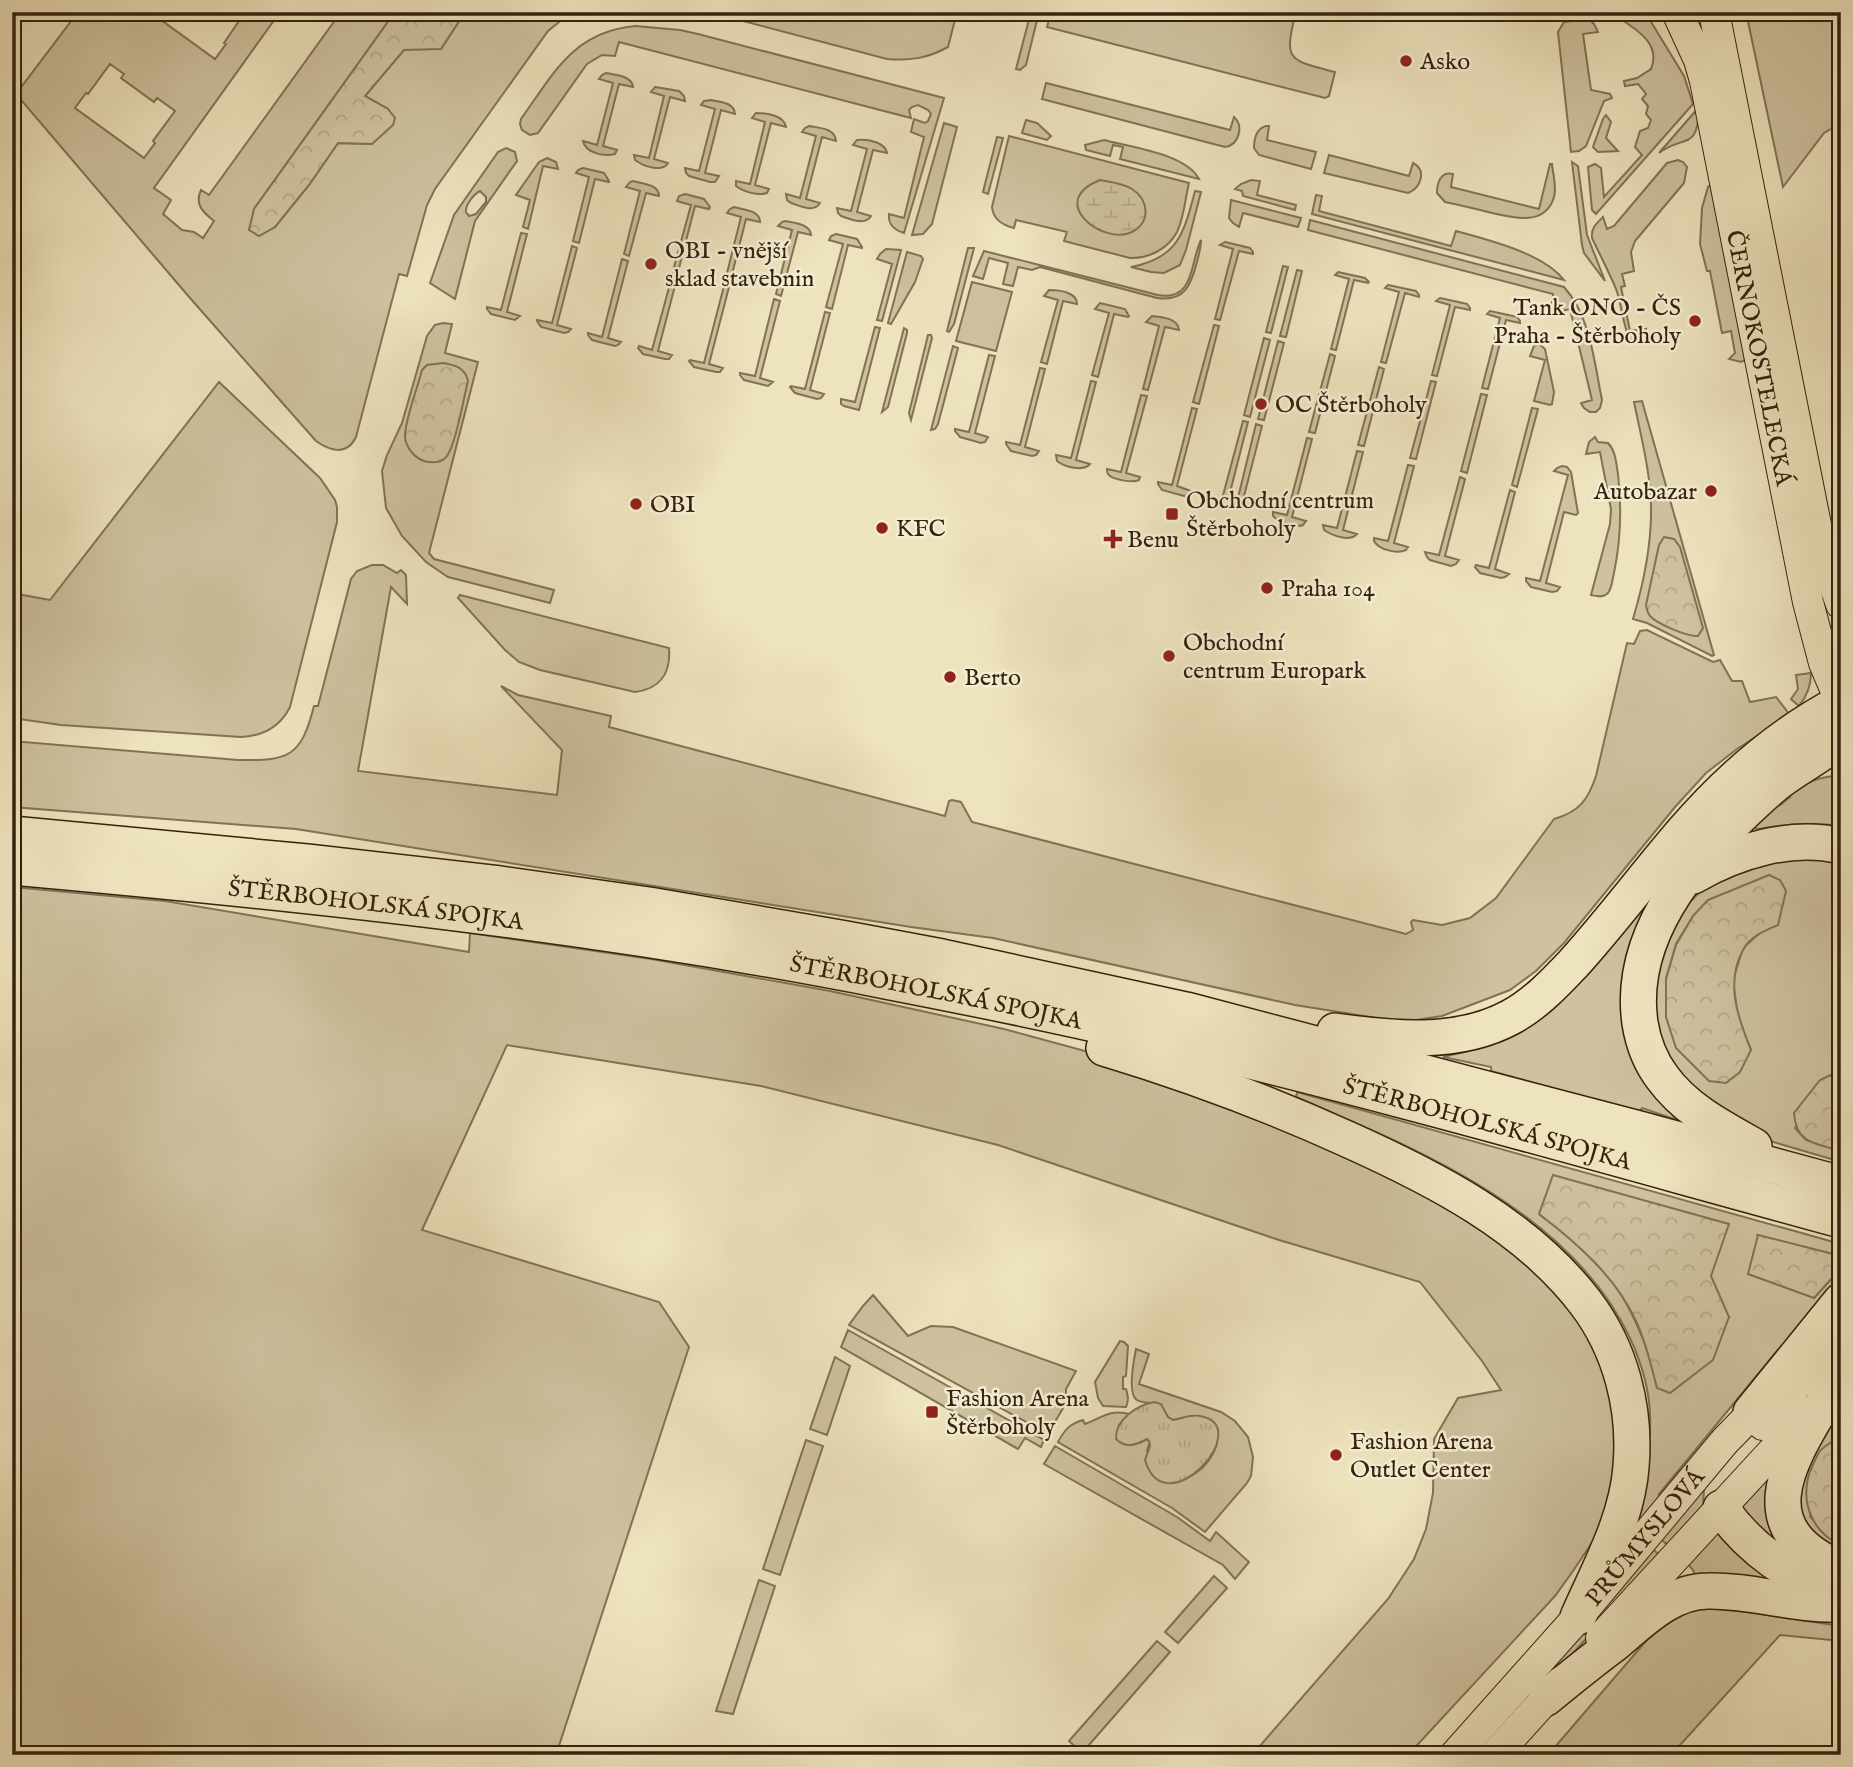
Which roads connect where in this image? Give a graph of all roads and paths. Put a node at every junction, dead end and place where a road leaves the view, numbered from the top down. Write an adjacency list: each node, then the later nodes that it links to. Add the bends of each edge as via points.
1 (1677, 12): 4 (main road, ČERNOKOSTELECKÁ, via 1705,81 1808,602 1824,663)
2 (1714, 12): 3 (main road, ČERNOKOSTELECKÁ, via 1819,540)
3 (1841, 604)
4 (1841, 703): 13 (highway, via 1789,733 1719,793 1573,964 1537,999 1509,1018 1462,1033 1403,1038)
5 (1841, 738): 7 (highway, via 1792,771)
6 (1841, 765): 7 (highway, via 1807,775)
7 (1745, 813): 11 (highway)
8 (12, 834): 13 (highway, ŠTĚRBOHOLSKÁ SPOJKA, via 307,862 598,898 942,957)
9 (1841, 846): 11 (highway, via 1816,842 1759,848 1716,864)
10 (12, 867): 12 (highway, ŠTĚRBOHOLSKÁ SPOJKA, via 461,914)
11 (1679, 886): 14 (highway, via 1653,934 1639,980 1641,1028 1656,1068 1682,1099 1715,1125)
12 (884, 980): 15 (highway, ŠTĚRBOHOLSKÁ SPOJKA, via 1240,1058); 23 (highway, via 1206,1080 1310,1122 1445,1188 1498,1221 1547,1261 1587,1304 1605,1333 1622,1375 1631,1419 1631,1467 1624,1503)
13 (1186, 1010): 14 (highway, ŠTĚRBOHOLSKÁ SPOJKA)
14 (1837, 1183)
15 (1841, 1220)
16 (1841, 1316): 18 (highway); 19 (main road, via 1794,1391 1720,1473 1714,1493)
17 (1838, 1380): 19 (main road, PRŮMYSLOVÁ); 20 (highway, via 1793,1460 1782,1498 1795,1536 1814,1555)
18 (1751, 1412): 23 (main road, PRŮMYSLOVÁ)
19 (1721, 1508): 21 (highway, via 1739,1531 1792,1574); 24 (main road, PRŮMYSLOVÁ)
20 (1841, 1569)
21 (1841, 1590)
22 (1841, 1604): 24 (highway, via 1706,1590 1684,1594 1654,1611)
23 (1578, 1617): 25 (main road, PRŮMYSLOVÁ)
24 (1546, 1698): 26 (main road, PRŮMYSLOVÁ)
25 (1455, 1755)
26 (1495, 1755)

